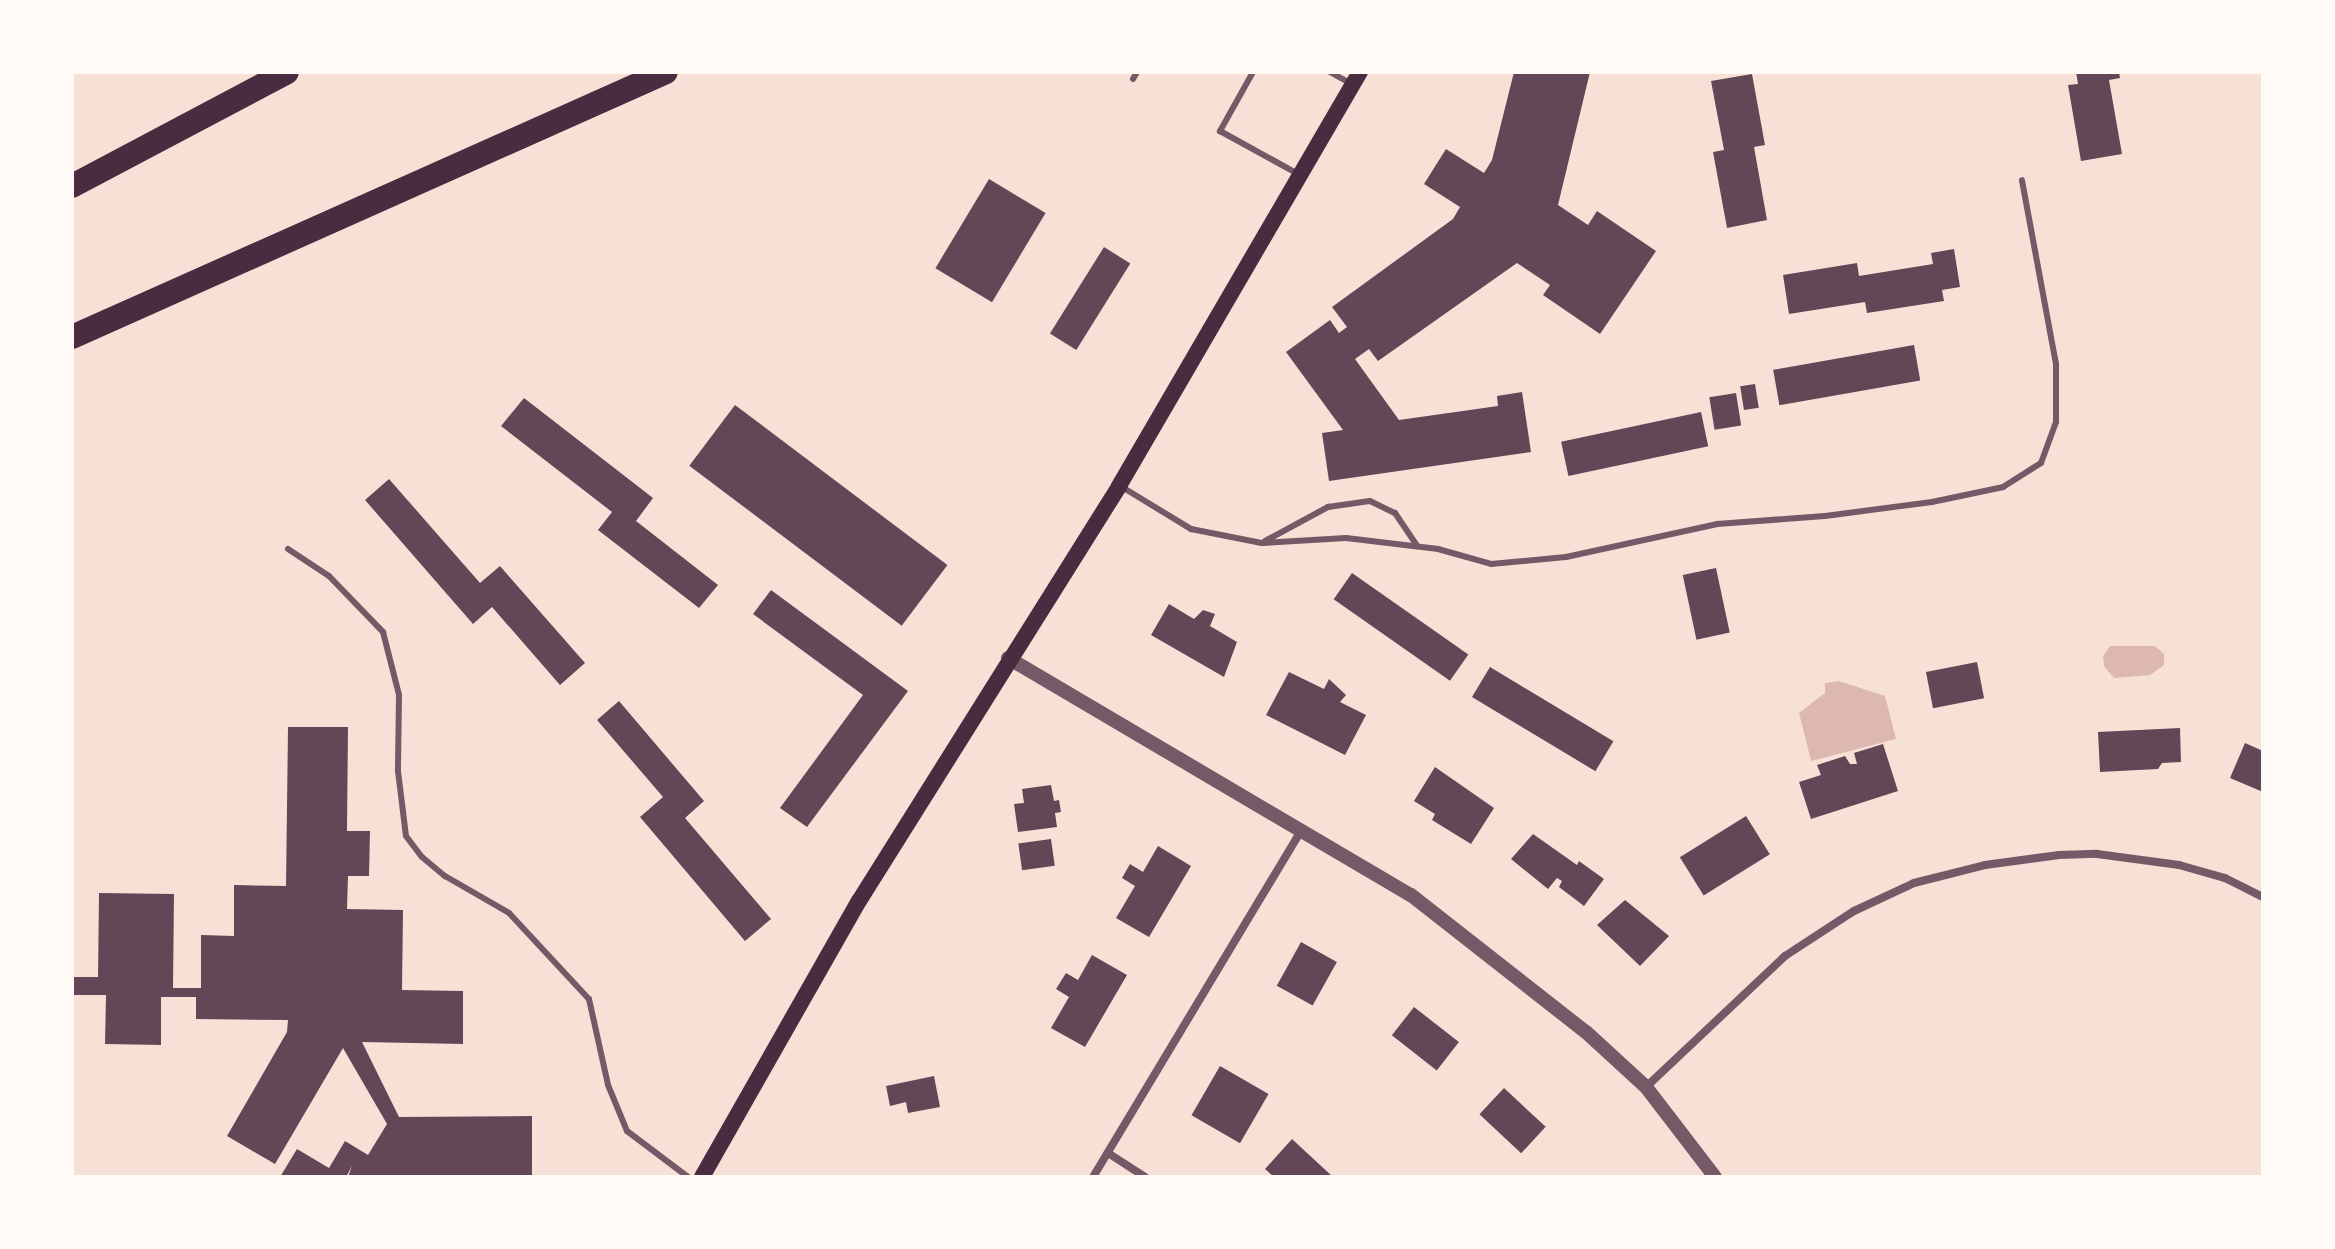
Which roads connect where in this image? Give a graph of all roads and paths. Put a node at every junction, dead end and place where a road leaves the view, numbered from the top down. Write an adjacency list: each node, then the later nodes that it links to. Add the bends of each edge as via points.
1 (287, 72): 8 (highway)
2 (666, 72): 9 (highway)
3 (1253, 72): 6 (lane, via 1220,131)
4 (1330, 72): 5 (lane)
5 (1356, 78): 6 (main road)
6 (1300, 175): 10 (main road)
7 (2022, 180): 12 (lane, via 2056,364 2056,422 2041,463 2003,487 1840,514 1717,524 1566,557 1491,564)
8 (72, 186)
9 (72, 337)
10 (1119, 486): 11 (lane, via 1191,529); 14 (main road)
11 (1262, 543): 12 (lane, via 1346,538); 12 (lane, via 1328,507 1370,501 1395,513)
12 (1418, 546)
13 (288, 549): 19 (lane, via 329,576 383,632 399,695 398,771 406,836 445,876 509,913 589,999 608,1085 627,1131)
14 (1008, 658): 15 (street); 20 (main road, via 859,901)
15 (1300, 832): 17 (street, via 1411,895 1586,1032); 18 (street)
16 (2263, 897): 17 (street, via 2225,878 2179,865 2097,854 1985,865 1914,883 1854,911 1785,956)
17 (1646, 1087): 23 (street)
18 (1108, 1153): 21 (street); 22 (street)
19 (688, 1177)
20 (702, 1177)
21 (1093, 1177)
22 (1145, 1177)
23 (1715, 1177)

